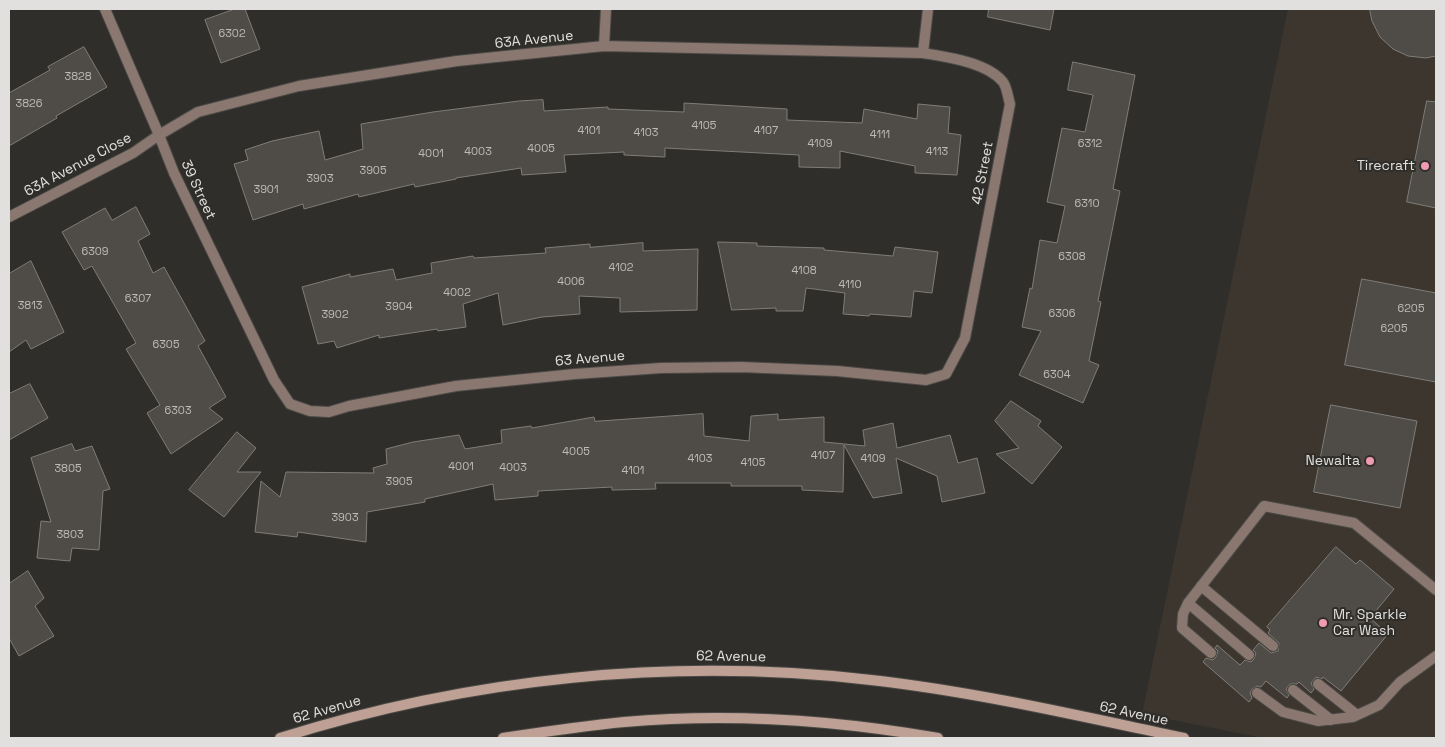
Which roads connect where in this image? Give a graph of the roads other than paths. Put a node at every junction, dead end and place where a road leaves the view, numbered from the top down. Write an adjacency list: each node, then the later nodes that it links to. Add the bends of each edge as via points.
1 (105, 9): 6 (street, 39 Street)
2 (606, 9): 4 (street)
3 (928, 9): 5 (street)
4 (604, 46): 5 (street, 63A Avenue); 6 (street, 63A Avenue, via 457,61 299,86 198,112)
5 (923, 52): 9 (street, 42 Street, via 990,70 1004,83 1010,104 965,338 946,374)
6 (159, 135): 7 (street, 63A Avenue Close, via 132,153); 8 (street, 39 Street, via 174,173)
7 (9, 217)
8 (274, 380): 9 (street, 63 Avenue, via 290,404 310,411 329,412 456,386 661,368 837,371)
9 (926, 380)
10 (1201, 586): 11 (street, via 1264,506 1354,522); 12 (street); 13 (street)
11 (1436, 590)
12 (1188, 603): 14 (street, via 1182,628); 15 (street)
13 (1273, 646)
14 (1210, 653)
15 (1249, 655)
16 (1436, 656): 20 (street, via 1400,682 1379,705)
17 (1318, 684): 20 (street)
18 (1293, 690): 21 (street)
19 (1256, 692): 21 (street, via 1283,712 1318,721)
20 (1357, 715): 21 (street)
21 (1331, 720)
22 (280, 738): 25 (main road, 62 Avenue, via 422,700 505,686 558,678 697,670 769,671 873,680 1033,706)
23 (503, 738): 24 (main road, via 625,722 714,719 814,722)
24 (938, 738)
25 (1184, 738)

